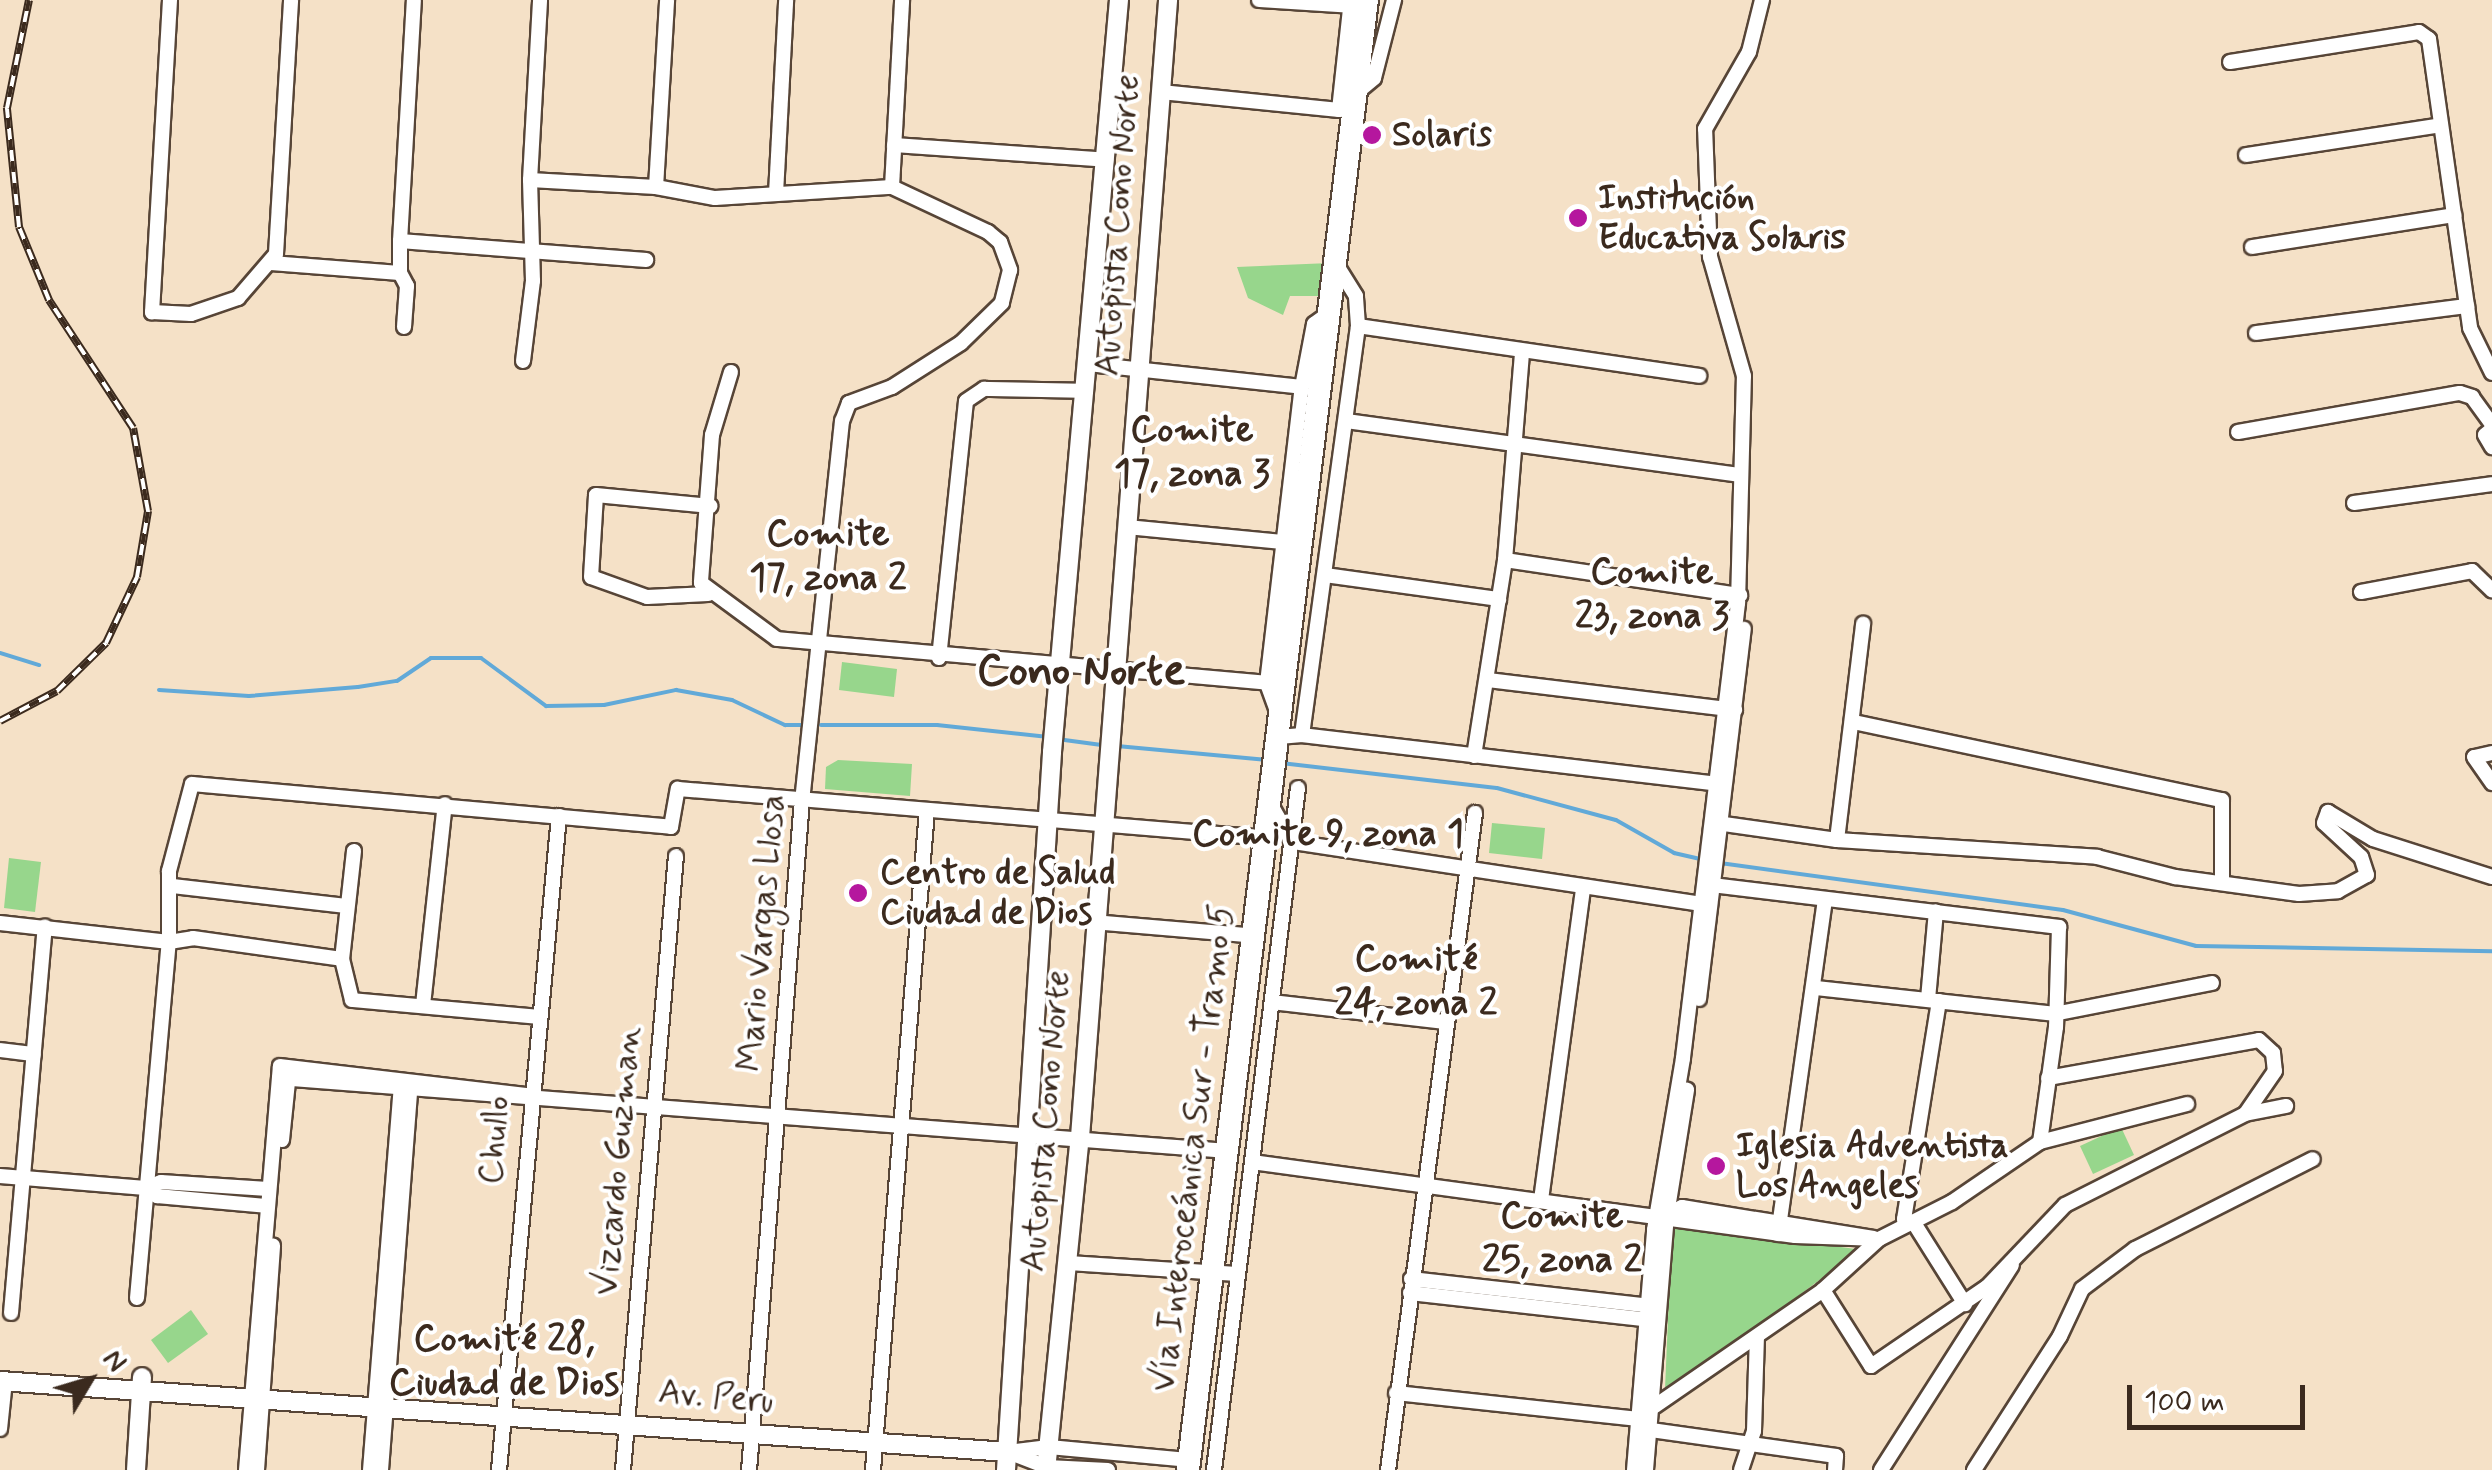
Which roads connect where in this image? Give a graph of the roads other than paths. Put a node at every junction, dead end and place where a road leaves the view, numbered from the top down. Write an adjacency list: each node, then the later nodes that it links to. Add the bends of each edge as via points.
1 (170, 0): 31 (street, via 152,312 220,307 253,287)
2 (291, 0): 31 (street)
3 (414, 0): 27 (street)
4 (540, 0): 22 (street)
5 (667, 0): 23 (street)
6 (786, 0): 25 (street)
7 (902, 0): 19 (street)
8 (1119, 0): 21 (main road, Autopista Cono Norte)
9 (1168, 0): 16 (main road, Autopista Cono Norte)
10 (1259, 0): 13 (street)
11 (1394, 0): 15 (street, via 1374,78)
12 (1762, 0): 53 (street, via 1749,52 1706,129 1710,257 1744,376)
13 (1356, 2): 15 (highway, Vía Interoceánica Sur - Tramo 5); 17 (street)
14 (2230, 62): 18 (street, via 2418,32 2428,39)
15 (1358, 91): 17 (street); 32 (highway, Vía Interoceánica Sur - Tramo 5)
16 (1161, 92): 17 (street); 42 (main road, Autopista Cono Norte)
17 (1340, 110)
18 (2441, 125): 20 (street); 26 (street)
19 (894, 145): 21 (street); 24 (street)
20 (2246, 155)
21 (1106, 160): 41 (main road, Autopista Cono Norte)
22 (530, 180): 23 (street); 29 (street)
23 (656, 187): 25 (street, via 682,197)
24 (892, 187): 25 (street); 67 (street, Mario Vargas Llosa, via 1000,242 1010,285 1002,303 961,343 892,387 849,403)
25 (776, 194)
26 (2454, 215): 28 (street); 34 (street)
27 (400, 241): 29 (street); 33 (street)
28 (2252, 247)
29 (533, 249): 30 (street); 40 (street)
30 (646, 260)
31 (271, 263): 33 (street)
32 (1337, 266): 35 (highway, Vía Interoceánica Sur - Tramo 5); 36 (street, via 1356,296)
33 (400, 273): 37 (street, via 407,286)
34 (2466, 306): 38 (street); 44 (street, via 2476,348)
35 (1329, 313): 46 (street, via 1314,324); 75 (highway, Vía Interoceánica Sur - Tramo 5)
36 (1358, 326): 39 (street); 48 (street)
37 (404, 327)
38 (2256, 333)
39 (1522, 353): 45 (street); 51 (street)
40 (523, 362)
41 (1088, 364): 42 (street); 47 (main road, Autopista Cono Norte)
42 (1140, 370): 46 (street); 57 (main road, Autopista Cono Norte)
43 (731, 372): 56 (street, via 712,435)
44 (2492, 373)
45 (1698, 376)
46 (1302, 387): 58 (street)
47 (1086, 391): 68 (street, via 984,389 966,401); 69 (main road, Autopista Cono Norte)
48 (1346, 421): 51 (street); 60 (street)
49 (2492, 427): 50 (street, via 2472,397 2460,394); 52 (street, via 2486,435)
50 (2238, 432)
51 (1518, 442): 53 (street); 59 (street)
52 (2492, 447)
53 (1739, 475): 61 (street)
54 (2492, 484): 55 (street)
55 (2354, 503)
56 (710, 506): 64 (street, via 701,583); 64 (street, via 596,495 591,577 647,597)
57 (1126, 527): 58 (street); 70 (main road, Autopista Cono Norte)
58 (1284, 542): 72 (street)
59 (1505, 560): 61 (street); 65 (street)
60 (1325, 575): 65 (street); 75 (street)
61 (1734, 590): 73 (street)
62 (2492, 590): 63 (street, via 2472,572)
63 (2360, 592)
64 (708, 594): 67 (street, via 778,639)
65 (1499, 600): 71 (street)
66 (1862, 624): 74 (street)
67 (818, 647): 68 (street); 81 (street, Mario Vargas Llosa)
68 (939, 658): 69 (street)
69 (1060, 667): 70 (street); 87 (main road, Autopista Cono Norte)
70 (1114, 670): 72 (street); 88 (main road, Autopista Cono Norte)
71 (1488, 680): 73 (street); 77 (street)
72 (1267, 684): 75 (street)
73 (1732, 710): 78 (street); 89 (street)
74 (1854, 722): 91 (street); 97 (street, via 2222,800)
75 (1285, 735): 77 (street); 83 (highway, Vía Interoceánica Sur - Tramo 5)
76 (2492, 753): 79 (street, via 2474,756)
77 (1474, 756): 78 (street)
78 (1714, 783): 89 (street)
79 (2492, 783)
80 (1298, 788): 92 (street)
81 (802, 800): 84 (street); 86 (street, via 678,789 672,827); 128 (street, Mario Vargas Llosa)
82 (444, 804): 86 (street); 98 (street, via 192,784 168,871); 115 (street)
83 (1271, 805): 90 (highway, Vía Interoceánica Sur - Tramo 5); 92 (street)
84 (927, 810): 87 (street); 130 (street)
85 (1474, 813): 95 (street)
86 (559, 816): 117 (street, Chullo)
87 (1051, 820): 88 (street); 131 (main road, Autopista Cono Norte)
88 (1102, 823): 90 (street); 105 (main road, Autopista Cono Norte)
89 (1716, 823): 91 (street); 99 (street); 102 (street)
90 (1268, 838): 108 (highway, Vía Interoceánica Sur - Tramo 5)
91 (1837, 840): 97 (street, via 2097,857)
92 (1292, 842): 95 (street); 114 (street)
93 (354, 851): 103 (street)
94 (676, 856): 125 (street, Vizcardo Guzman)
95 (1465, 866): 100 (street); 118 (street)
96 (2492, 878): 97 (street, via 2373,838 2328,812 2324,823 2368,868 2362,881 2299,894)
97 (2222, 882)
98 (173, 886): 103 (street); 109 (street)
99 (1712, 886): 101 (street); 144 (street)
100 (1583, 889): 102 (street); 142 (street)
101 (1825, 901): 104 (street); 112 (street)
102 (1701, 904): 144 (street)
103 (346, 906): 110 (street)
104 (1936, 911): 113 (street); 116 (street, via 2059,927)
105 (1094, 922): 108 (street); 132 (main road, Autopista Cono Norte)
106 (0, 924): 107 (street)
107 (44, 926): 109 (street); 120 (street)
108 (1256, 936): 134 (highway, Vía Interoceánica Sur - Tramo 5)
109 (169, 942): 110 (street, via 193,938); 140 (street)
110 (342, 958): 115 (street, via 344,980 359,1005)
111 (2212, 983): 116 (street)
112 (1816, 988): 113 (street); 146 (street)
113 (1934, 1000): 116 (street); 145 (street, via 1904,1219)
114 (1272, 1002): 118 (street); 136 (street)
115 (424, 1004): 117 (street)
116 (2054, 1014): 122 (street)
117 (538, 1016): 124 (street, Chullo)
118 (1446, 1022): 139 (street)
119 (0, 1050): 120 (street)
120 (34, 1054): 138 (street)
121 (286, 1075): 123 (street); 141 (street); 162 (street)
122 (2048, 1078): 129 (street, via 2258,1040 2272,1053 2275,1071); 133 (street)
123 (408, 1085): 124 (street); 164 (street)
124 (528, 1095): 125 (street); 166 (street, Chullo)
125 (652, 1104): 128 (street); 168 (street, Vizcardo Guzman)
126 (2187, 1104): 133 (street)
127 (2286, 1106): 129 (street)
128 (777, 1114): 130 (street); 171 (street, Mario Vargas Llosa)
129 (2245, 1114): 148 (street, via 2065,1205)
130 (901, 1124): 131 (street); 173 (street)
131 (1028, 1134): 132 (street); 175 (main road, Autopista Cono Norte)
132 (1080, 1137): 134 (street); 149 (main road, Autopista Cono Norte)
133 (2040, 1142): 145 (street)
134 (1228, 1151): 150 (highway, Vía Interoceánica Sur - Tramo 5)
135 (2314, 1159): 196 (street, via 2135,1250 2082,1289)
136 (1252, 1162): 139 (street); 151 (street)
137 (0, 1176): 138 (street)
138 (27, 1178): 140 (street); 152 (street)
139 (1422, 1183): 142 (street); 153 (street)
140 (146, 1188): 141 (street, via 160,1182); 143 (street, via 158,1196); 155 (street)
141 (268, 1189): 143 (street)
142 (1541, 1200): 144 (street)
143 (266, 1206): 162 (street)
144 (1661, 1215): 146 (street, via 1682,1207); 158 (street); 165 (street)
145 (1914, 1224): 147 (street); 156 (street)
146 (1779, 1227): 147 (street, via 1849,1243)
147 (1879, 1240): 154 (street)
148 (2014, 1257): 156 (street); 195 (street, via 2009,1276)
149 (1068, 1263): 150 (street); 174 (main road, Autopista Cono Norte)
150 (1214, 1272): 151 (street); 176 (highway, Vía Interoceánica Sur - Tramo 5)
151 (1238, 1274): 189 (street)
152 (7, 1277): 157 (street)
153 (1410, 1286): 158 (street); 163 (street)
154 (1823, 1290): 156 (street, via 1871,1366); 159 (street)
155 (136, 1298)
156 (1965, 1304)
157 (11, 1313)
158 (1650, 1313): 167 (street)
159 (1757, 1337): 165 (street); 172 (street, via 1754,1431)
160 (2, 1378): 161 (main road, Av. Peru); 169 (street)
161 (136, 1382): 162 (main road, Av. Peru); 178 (main road); 179 (main road)
162 (258, 1391): 164 (main road, Av. Peru); 180 (street); 181 (street)
163 (1396, 1392): 167 (street); 190 (street)
164 (381, 1404): 166 (main road, Av. Peru); 182 (street); 183 (street)
165 (1655, 1406): 170 (street)
166 (508, 1414): 168 (main road, Av. Peru); 184 (street, Chullo)
167 (1639, 1419): 191 (street)
168 (627, 1423): 171 (main road, Av. Peru); 185 (street, Vizcardo Guzman)
169 (0, 1429)
170 (1651, 1430): 172 (street); 192 (street)
171 (752, 1433): 173 (main road, Av. Peru); 186 (street, Mario Vargas Llosa)
172 (1746, 1440): 193 (street); 194 (street, via 1836,1456)
173 (874, 1444): 175 (main road, Av. Peru); 187 (street)
174 (1049, 1447): 175 (street); 176 (street); 177 (main road, Autopista Cono Norte)
175 (1007, 1461): 177 (street)
176 (1189, 1465)
177 (1047, 1468): 188 (street)
178 (125, 1470)
179 (136, 1470)
180 (246, 1470)
181 (256, 1470)
182 (370, 1470)
183 (381, 1470)
184 (498, 1470)
185 (623, 1470)
186 (749, 1470)
187 (873, 1470)
188 (1108, 1470)
189 (1214, 1470)
190 (1388, 1470)
191 (1634, 1470)
192 (1646, 1470)
193 (1741, 1470)
194 (1835, 1470)
195 (1881, 1470)
196 (1974, 1470)

